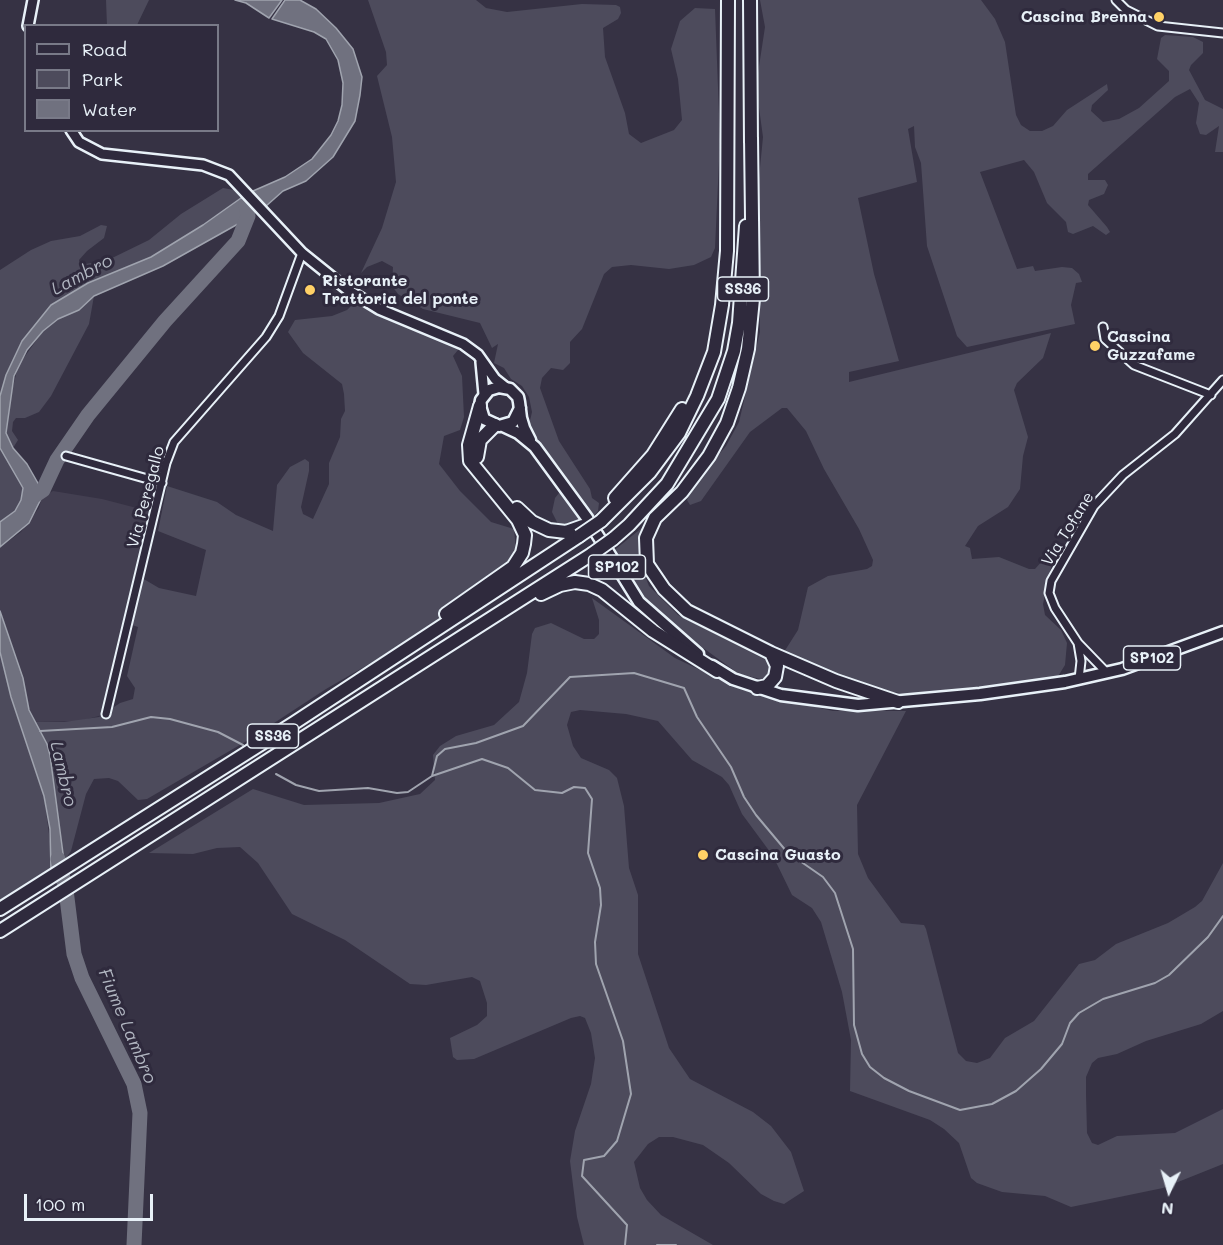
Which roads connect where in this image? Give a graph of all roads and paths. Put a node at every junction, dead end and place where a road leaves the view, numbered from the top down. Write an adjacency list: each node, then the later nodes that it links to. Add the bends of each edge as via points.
1 (33, 0): 5 (street)
2 (728, 0): 22 (highway, SS36, bridge, via 727,251 722,305 709,367 679,433 650,472)
3 (750, 0): 8 (highway, SS36)
4 (1117, 0): 6 (street, via 1126,10 1158,26)
5 (28, 24)
6 (1223, 33)
7 (72, 132): 9 (street, via 79,142 102,154 203,165 229,175)
8 (751, 137): 25 (highway, via 753,299 739,388 728,423 709,456 682,492 655,518 645,551 647,564 676,603); 32 (highway, SS36, bridge, via 740,323 728,375 667,484 636,519 592,554)
9 (302, 253): 11 (street, via 348,290 380,309 443,334); 21 (street, Via Peregallo, via 279,316 266,337 174,442)
10 (1103, 327): 15 (street, via 1105,339 1134,365)
11 (478, 355): 13 (street); 14 (street, via 484,369)
12 (1223, 380): 15 (street, Via Tofane)
13 (505, 387): 14 (main road, via 494,387); 17 (main road, via 514,393)
14 (484, 394): 16 (main road)
15 (1211, 395): 24 (street, Via Tofane / SP102, via 1175,434 1119,479 1094,506 1052,581 1049,593 1054,608)
16 (480, 406): 18 (main road, via 484,419); 26 (highway, via 469,446 470,461 518,520 525,535 522,554 513,567)
17 (520, 408): 18 (main road, via 513,422); 19 (main road, SP102, via 524,428)
18 (499, 426): 19 (main road, SP102, via 518,433); 22 (highway, via 480,440 477,460 525,517 558,532)
19 (535, 447): 27 (main road, SP102, via 575,501 639,602)
20 (66, 456): 21 (street)
21 (162, 483): 33 (street, Via Peregallo)
22 (581, 531): 26 (highway, SS36)
23 (1223, 632): 28 (main road, SP102)
24 (1078, 643): 28 (street, Via Tofane / SP102); 29 (street)
25 (771, 653): 30 (highway, via 777,666 775,677 767,686); 31 (highway)
26 (388, 662): 34 (highway, SS36)
27 (717, 671): 30 (main road, SP102); 32 (highway, via 653,631 602,590 575,582 546,591)
28 (1107, 673): 29 (main road, SP102)
29 (1079, 678): 31 (main road, SP102)
30 (757, 688): 31 (main road, SP102, via 830,703)
31 (898, 702)
32 (342, 712): 35 (highway, SS36)
33 (106, 714)
34 (0, 909)
35 (0, 931)

